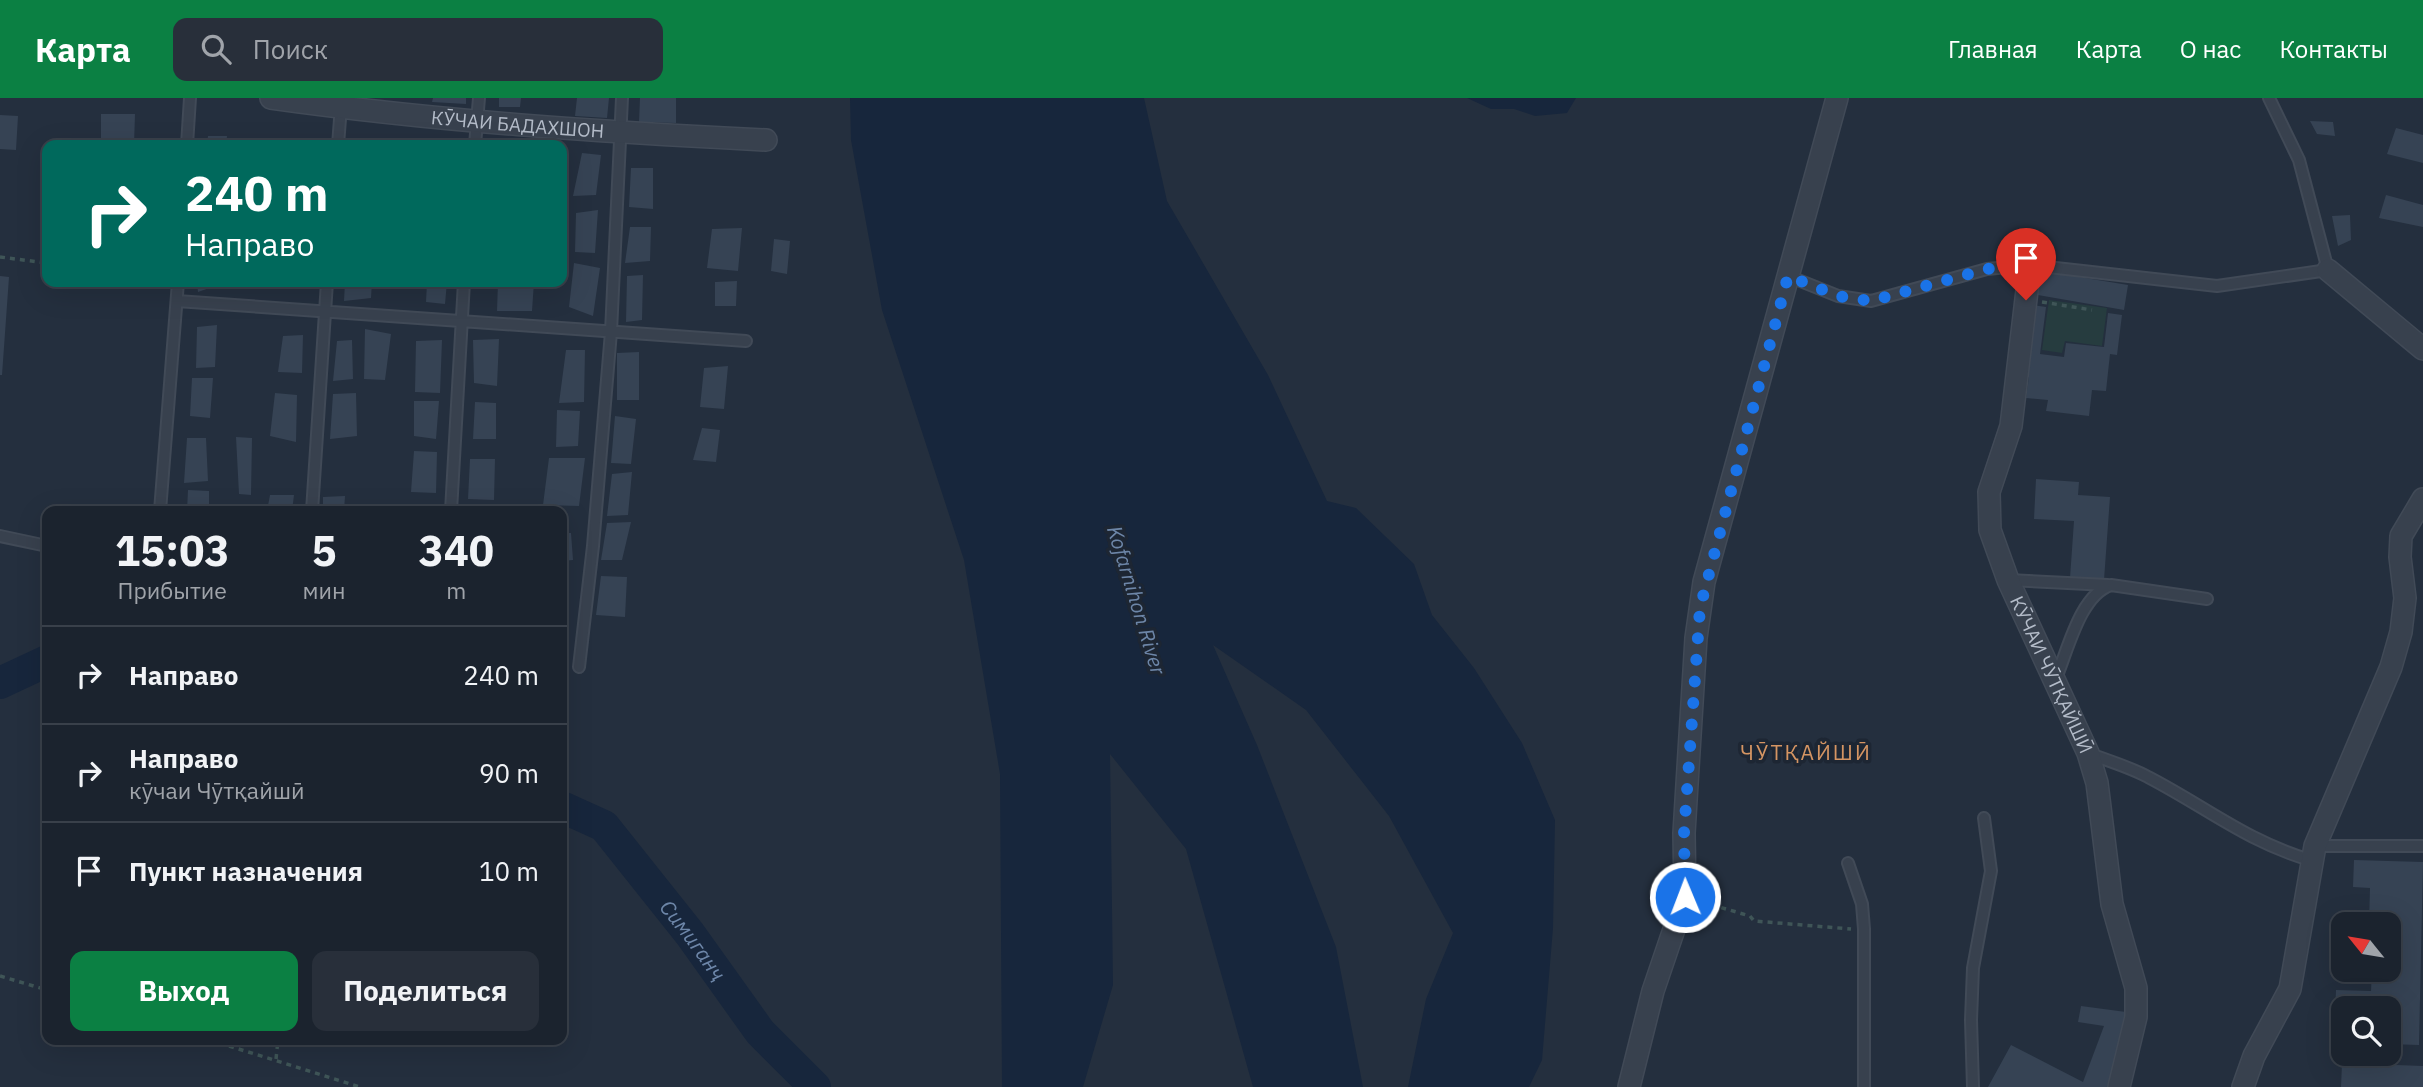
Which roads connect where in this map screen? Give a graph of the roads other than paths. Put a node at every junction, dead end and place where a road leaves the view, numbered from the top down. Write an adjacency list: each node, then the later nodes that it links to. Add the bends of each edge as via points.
1 (190, 98): 10 (lane)
2 (271, 98): 7 (street, КӮЧАИ БАДАХШОН)
3 (480, 98): 8 (lane)
4 (622, 98): 9 (lane)
5 (1837, 98): 16 (street)
6 (2269, 98): 15 (lane, via 2299,160)
7 (341, 103): 8 (street, КӮЧАИ БАДАХШОН); 11 (lane)
8 (477, 120): 9 (street, КӮЧАИ БАДАХШОН); 12 (lane)
9 (619, 133): 13 (street, КӮЧАИ БАДАХШОН); 23 (lane)
10 (187, 140)
11 (338, 140)
12 (475, 140)
13 (765, 140)
14 (2031, 265): 15 (lane, via 2217,286); 16 (lane, via 1987,269 1871,301 1838,296); 32 (street, КӮЧАИ ЧӮТҚАЙШӢ, via 2011,426 1989,492 1990,530)
15 (2328, 270): 25 (street)
16 (1788, 276): 42 (street, via 1702,595 1684,833 1685,897 1653,991)
17 (178, 287): 20 (lane)
18 (326, 287): 21 (lane)
19 (463, 287): 22 (lane)
20 (177, 301): 21 (lane); 27 (lane)
21 (324, 312): 22 (lane); 28 (lane)
22 (460, 320): 23 (lane); 29 (lane)
23 (611, 332): 24 (lane); 35 (lane)
24 (746, 341)
25 (2423, 349)
26 (2423, 499): 40 (street, via 2401,536 2406,598 2402,632)
27 (160, 506)
28 (312, 506)
29 (451, 506)
30 (0, 537): 31 (lane)
31 (42, 545)
32 (2008, 580): 33 (lane); 36 (street, КӮЧАИ ЧӮТҚАЙШӢ)
33 (2111, 585): 34 (lane); 36 (lane, via 2088,601)
34 (2207, 599)
35 (579, 667)
36 (2056, 678): 37 (street, КӮЧАИ ЧӮТҚАЙШӢ)
37 (2088, 753): 40 (lane, via 2147,776 2274,849); 45 (street, КӮЧАИ ЧӮТҚАЙШӢ, via 2097,783 2112,904 2136,988 2136,1017)
38 (1984, 818): 44 (lane, via 1991,871 1973,968)
39 (2423, 846): 40 (lane)
40 (2313, 853): 46 (street, via 2290,989)
41 (1848, 863): 43 (lane, via 1862,904 1864,929)
42 (1629, 1087)
43 (1864, 1087)
44 (1973, 1087)
45 (2119, 1087)
46 (2242, 1087)

